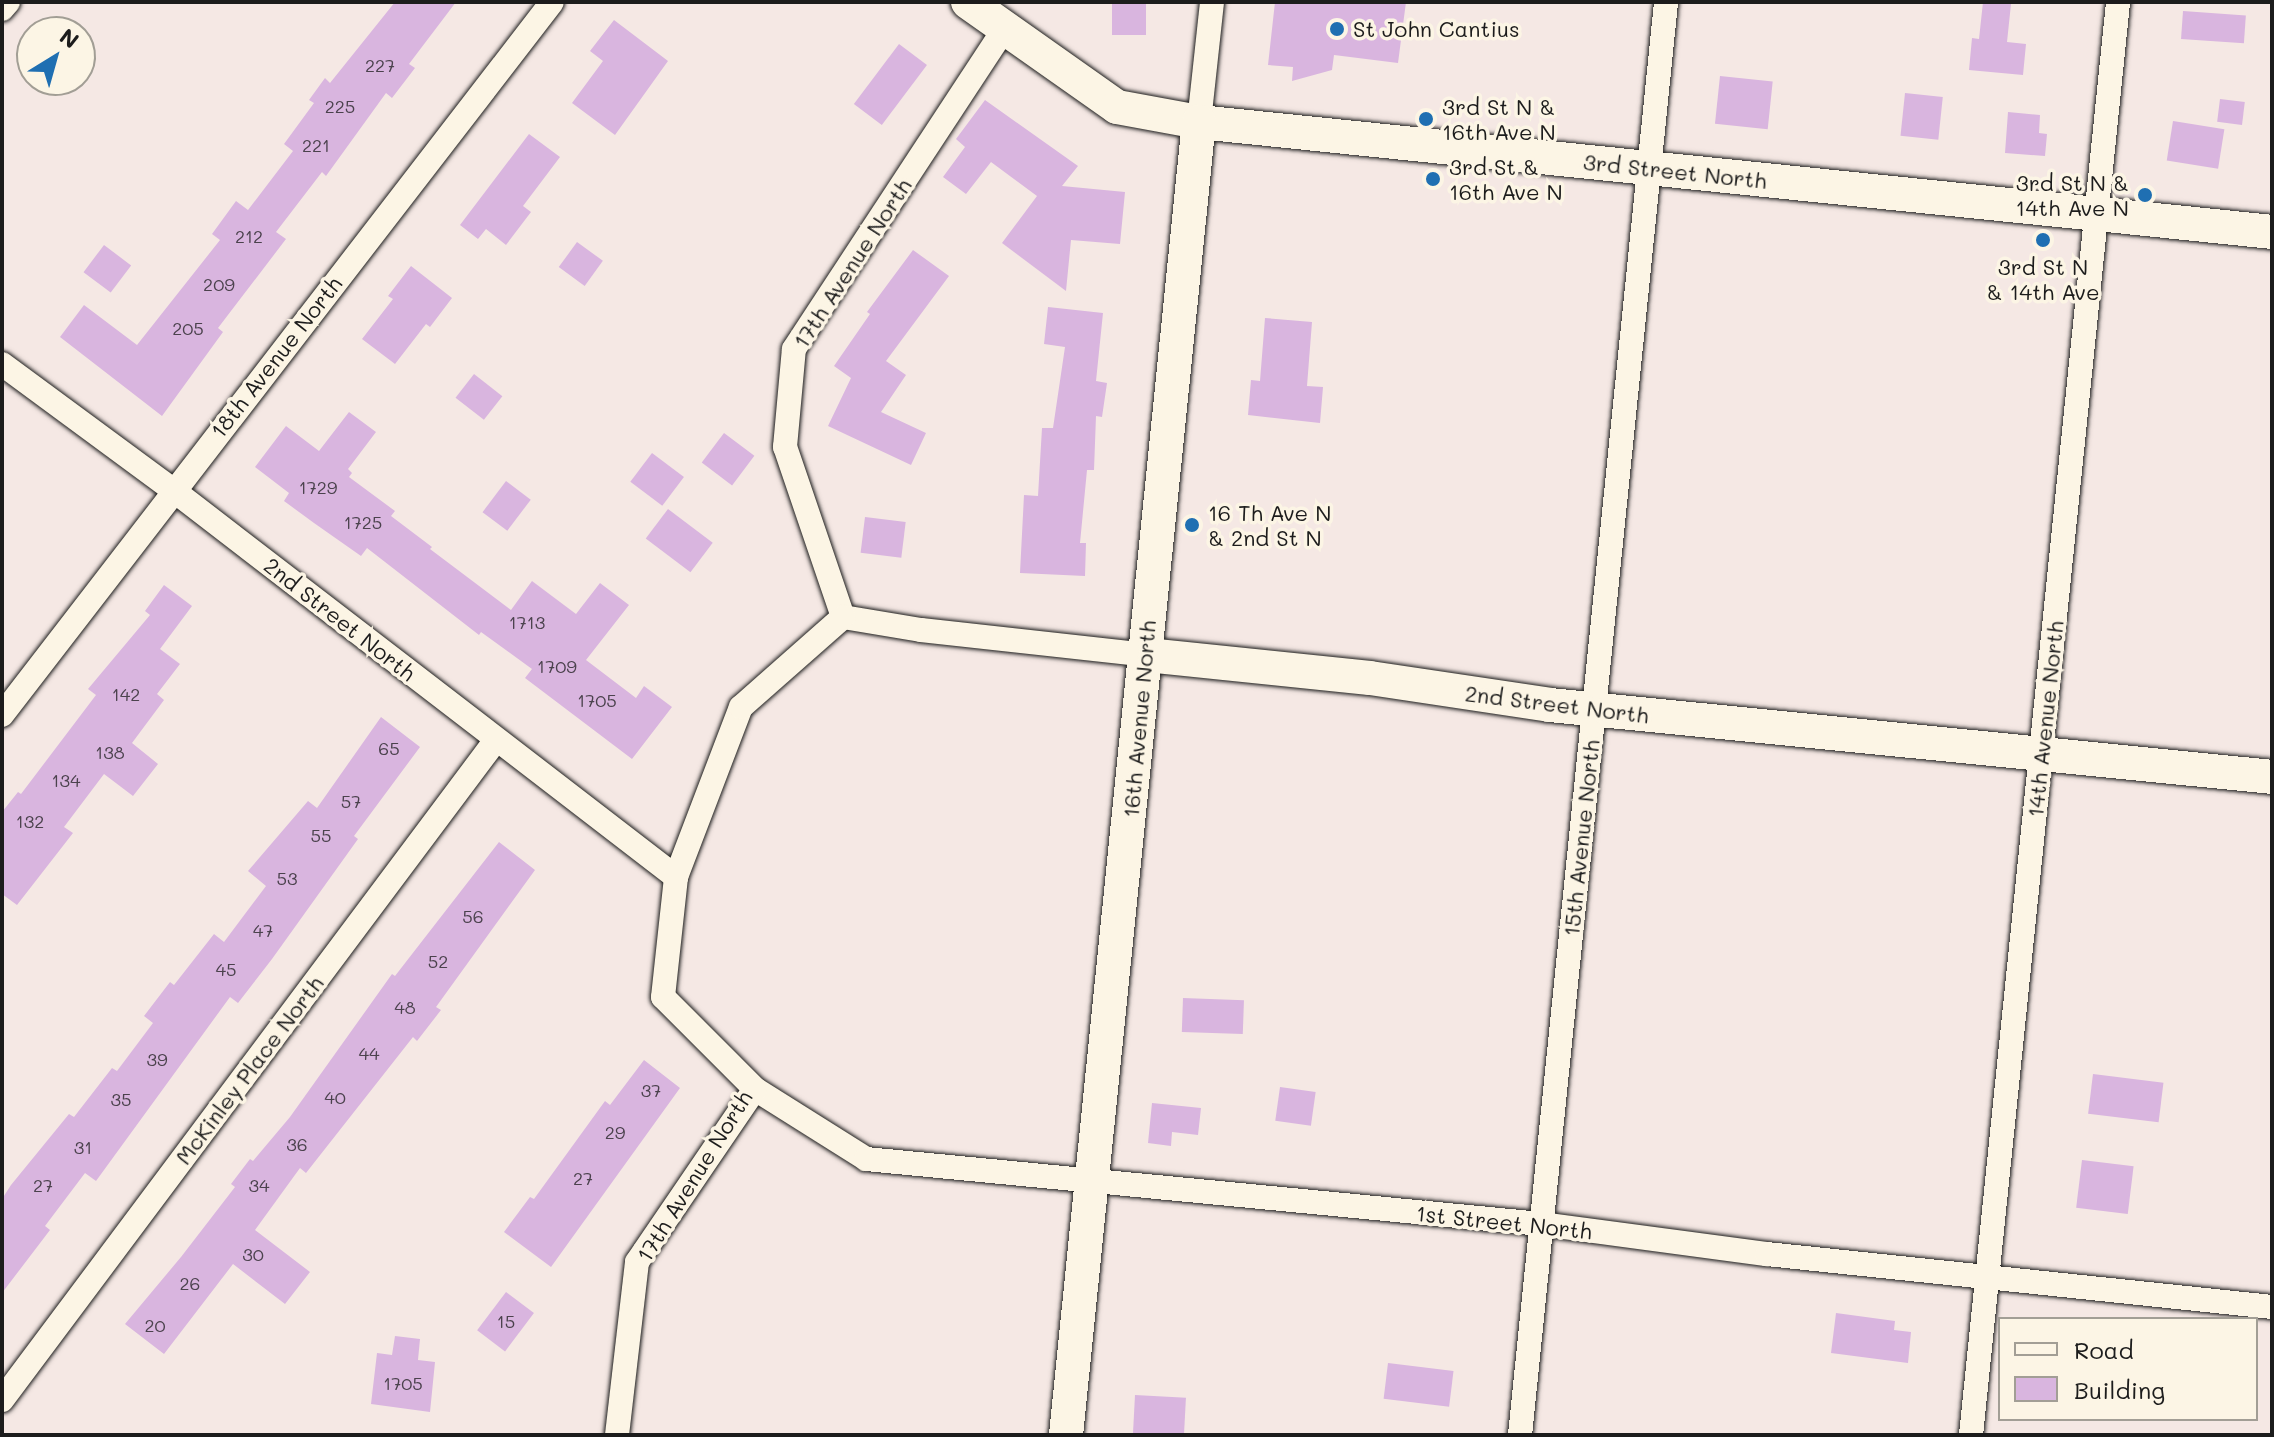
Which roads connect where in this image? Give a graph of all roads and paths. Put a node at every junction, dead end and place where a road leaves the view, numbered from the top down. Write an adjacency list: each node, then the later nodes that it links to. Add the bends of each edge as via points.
1 (8, 2): 7 (street)
2 (552, 2): 14 (street, 18th Avenue North)
3 (968, 2): 8 (street, 3rd Street North)
4 (1212, 2): 9 (street, 16th Avenue North)
5 (1666, 2): 10 (street, 15th Avenue North)
6 (2118, 2): 11 (street, 14th Avenue North)
7 (2, 9)
8 (1004, 29): 9 (street, 3rd Street North, via 1117,107); 15 (street, 17th Avenue North, via 794,349 785,447)
9 (1199, 122): 10 (street, 3rd Street North); 16 (street, 16th Avenue North)
10 (1650, 169): 11 (street, 3rd Street North); 17 (street, 15th Avenue North)
11 (2097, 213): 12 (street, 3rd Street North); 20 (street, 14th Avenue North)
12 (2272, 232)
13 (2, 364): 14 (street, 2nd Street North)
14 (173, 490): 18 (street, 18th Avenue North); 19 (street, 2nd Street North)
15 (843, 617): 16 (street, 2nd Street North); 22 (street, 17th Avenue North, via 741,707)
16 (1147, 655): 17 (street, 2nd Street North, via 1370,678); 24 (street, 16th Avenue North)
17 (1594, 710): 20 (street, 2nd Street North); 25 (street, 15th Avenue North)
18 (2, 715)
19 (496, 740): 22 (street, 2nd Street North); 28 (street, McKinley Place North)
20 (2041, 755): 21 (street, 2nd Street North); 26 (street, 14th Avenue North)
21 (2272, 777)
22 (676, 877): 23 (street, 17th Avenue North, via 663,997)
23 (755, 1089): 24 (street, 1st Street North, via 866,1159); 29 (street, 17th Avenue North, via 637,1262)
24 (1092, 1179): 25 (street, 1st Street North); 30 (street, 16th Avenue North)
25 (1541, 1224): 26 (street, 1st Street North); 31 (street, 15th Avenue North)
26 (1987, 1277): 27 (street, 1st Street North); 32 (street, 14th Avenue North)
27 (2272, 1307)
28 (2, 1400)
29 (617, 1435)
30 (1066, 1435)
31 (1520, 1435)
32 (1971, 1435)

